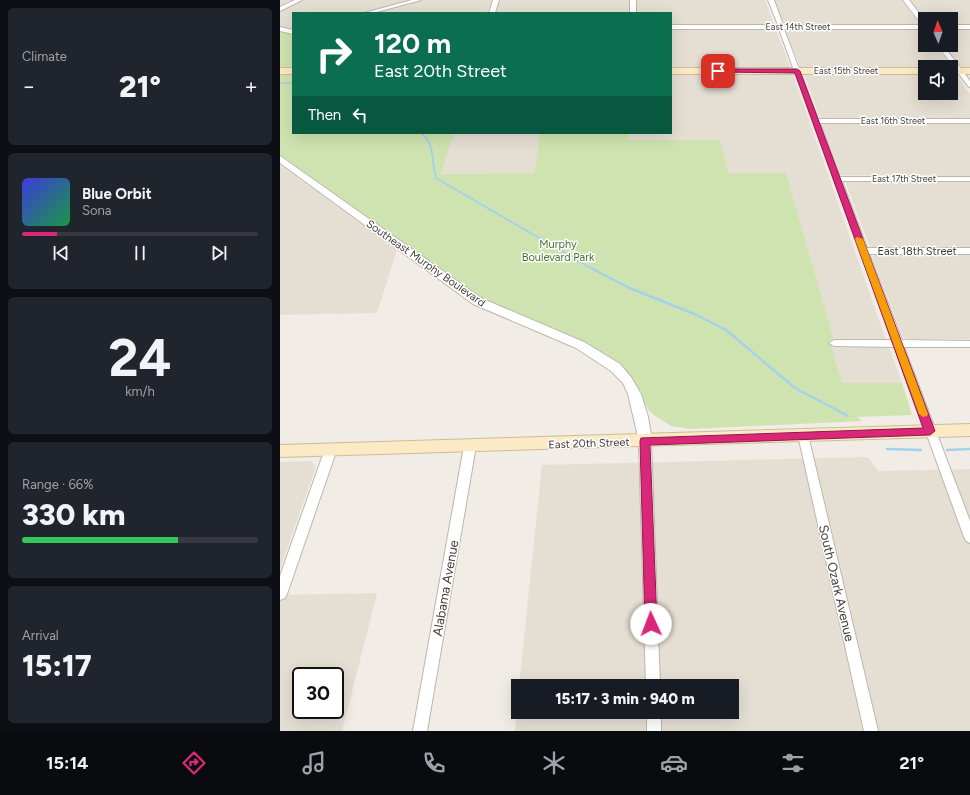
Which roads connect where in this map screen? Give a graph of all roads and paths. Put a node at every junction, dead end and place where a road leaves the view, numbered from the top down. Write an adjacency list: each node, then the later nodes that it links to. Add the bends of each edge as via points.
1 (299, 0): 7 (street)
2 (418, 0): 8 (street)
3 (496, 0): 9 (street)
4 (633, 0): 10 (street)
5 (770, 0): 14 (street)
6 (906, 0): 11 (street)
7 (280, 9)
8 (371, 12)
9 (492, 12)
10 (633, 12)
11 (918, 16)
12 (918, 26): 14 (street, East 14th Street)
13 (672, 27): 14 (street, East 14th Street)
14 (780, 27): 22 (street)
15 (958, 27): 16 (street)
16 (970, 27)
17 (280, 29): 18 (street)
18 (292, 32)
19 (280, 71): 20 (main road)
20 (292, 71)
21 (672, 71): 22 (main road, East 15th Street)
22 (797, 71): 23 (main road, East 15th Street); 28 (street)
23 (918, 71)
24 (958, 71): 25 (main road)
25 (970, 71)
26 (958, 74): 27 (street)
27 (970, 85)
28 (815, 121): 29 (street, East 16th Street); 31 (street)
29 (970, 121)
30 (280, 159): 41 (street, Southeast Murphy Boulevard, via 477,301 498,313 596,353 612,364 634,391)
31 (837, 179): 32 (street, East 17th Street); 33 (street)
32 (970, 179)
33 (864, 250): 34 (street, East 18th Street); 36 (street)
34 (970, 251)
35 (834, 343): 36 (street)
36 (897, 343): 37 (street); 39 (street)
37 (970, 344)
38 (970, 430): 39 (main road, East 20th Street)
39 (930, 431): 40 (main road, East 20th Street); 45 (street)
40 (803, 436): 41 (main road, East 20th Street); 51 (street, South Ozark Avenue)
41 (645, 441): 42 (main road, East 20th Street); 47 (street)
42 (470, 446): 43 (main road, East 20th Street); 49 (street, Alabama Avenue)
43 (331, 450): 44 (main road, East 20th Street); 46 (street)
44 (280, 451)
45 (970, 537)
46 (280, 594)
47 (653, 679)
48 (654, 719): 50 (street)
49 (420, 731)
50 (654, 731)
51 (871, 731)

